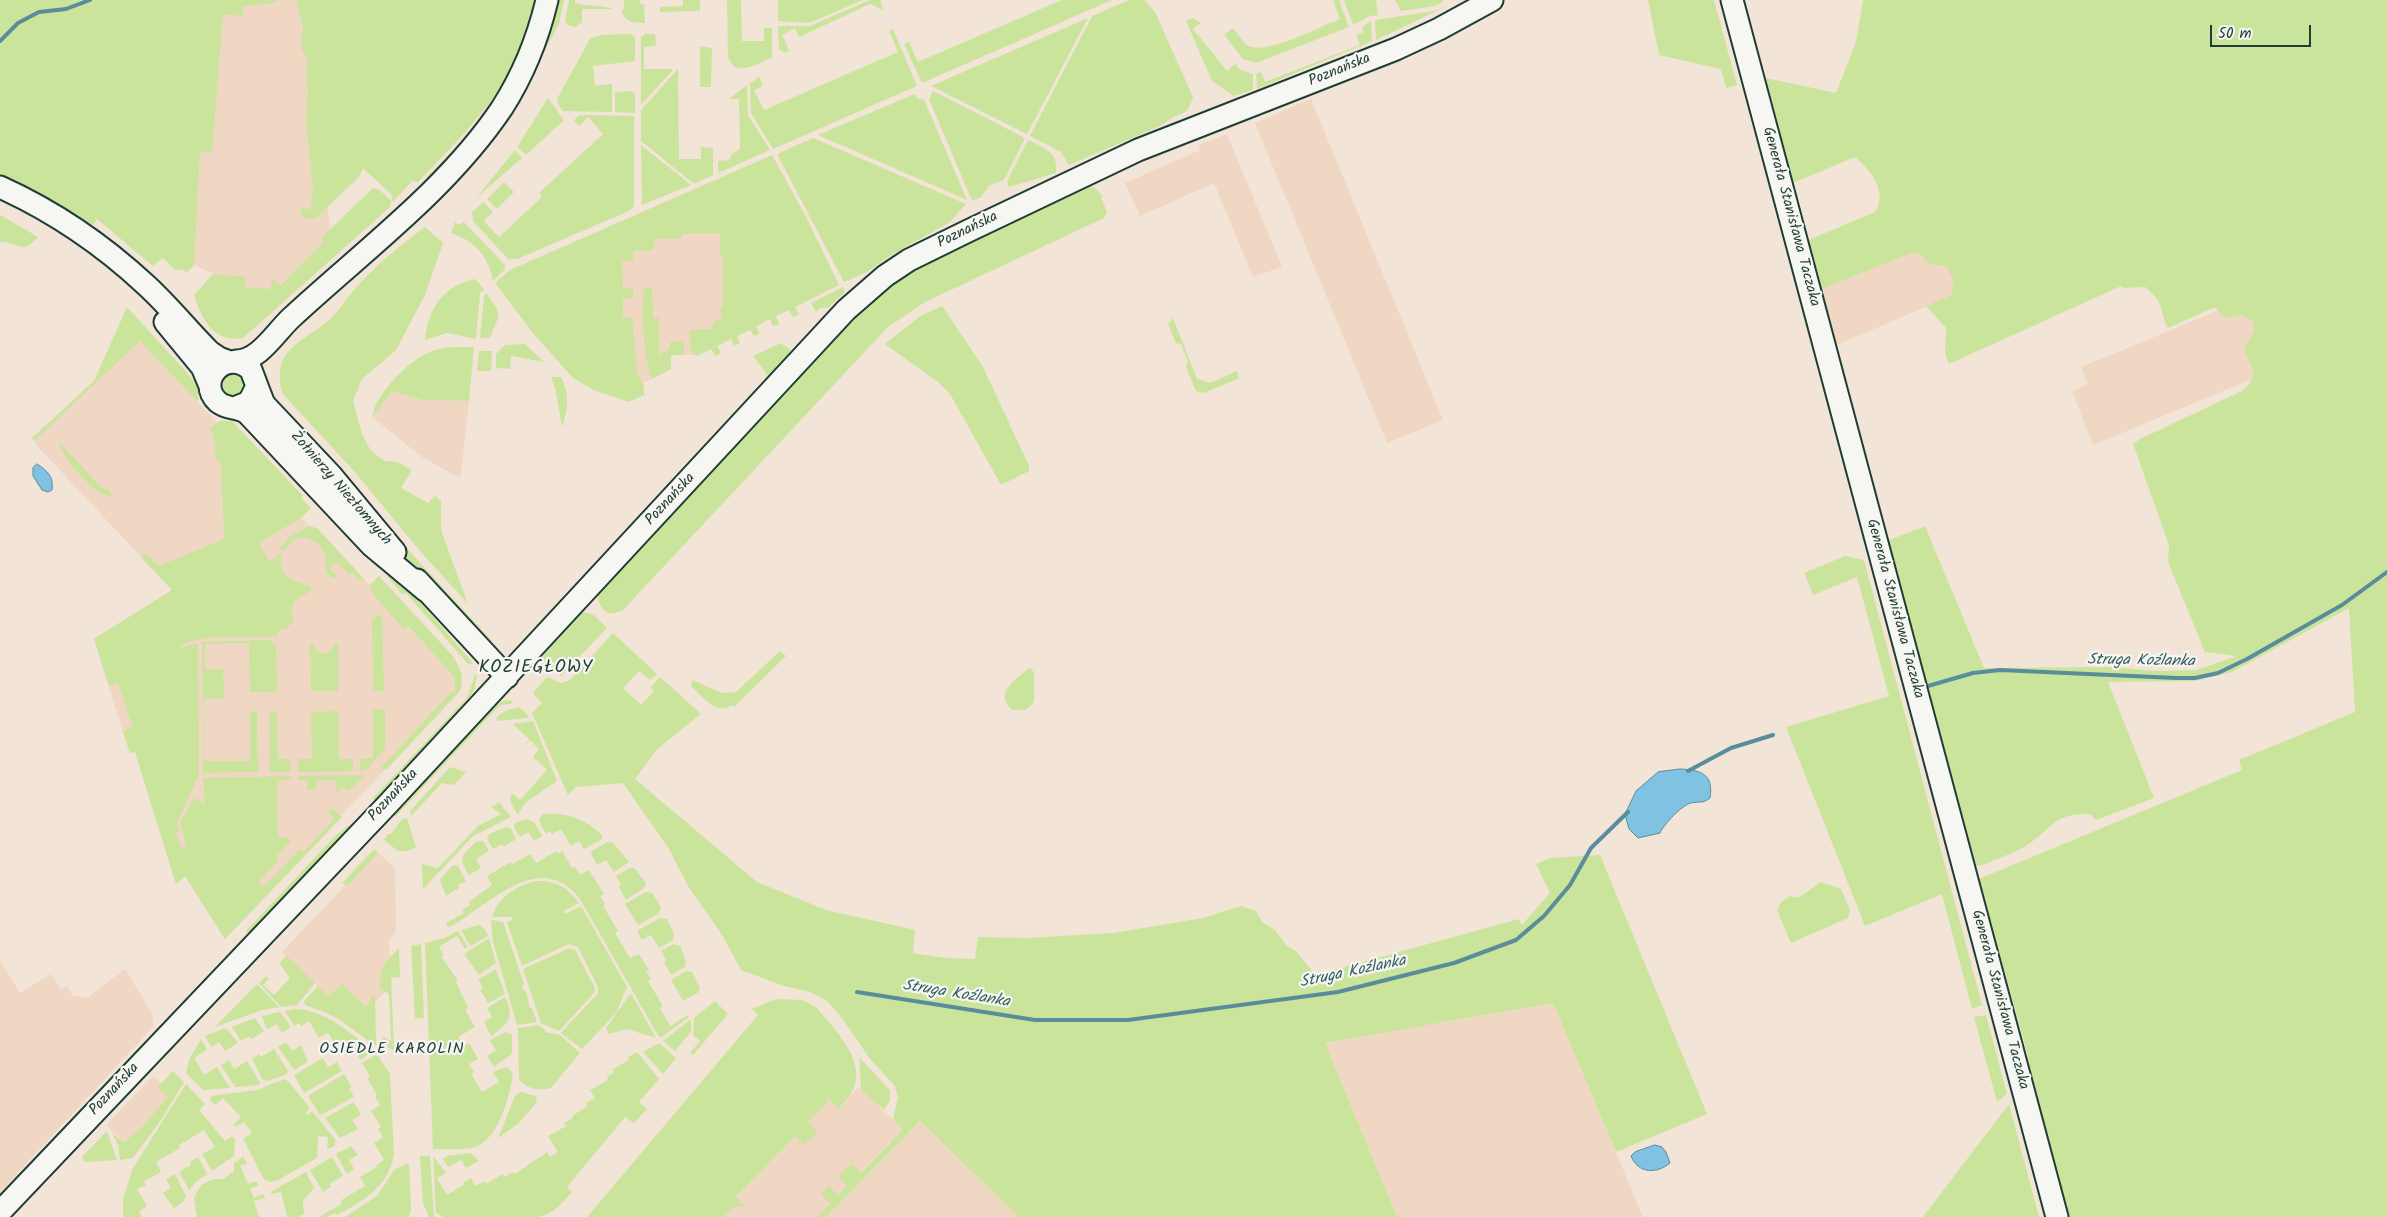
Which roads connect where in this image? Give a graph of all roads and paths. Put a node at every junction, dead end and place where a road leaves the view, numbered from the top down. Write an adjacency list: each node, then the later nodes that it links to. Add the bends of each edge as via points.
1 (547, 0): 6 (street, via 522,71 490,123 432,190)
2 (1492, 0): 12 (street, Poznańska, via 1396,49 1131,154 909,260 885,276 821,337)
3 (1732, 0): 14 (street, Generała Stanisława Taczaka)
4 (0, 187): 7 (street, via 44,209 91,241 147,286 210,352)
5 (0, 198): 9 (street, via 70,241 147,302 202,367)
6 (348, 269): 7 (street, via 290,318 252,358); 8 (street, via 328,296 264,366)
7 (233, 362): 8 (street, via 251,370); 9 (street, via 215,371)
8 (257, 383): 10 (street, via 249,402); 11 (street, Żołnierzy Niezłomnych, via 264,404 349,495)
9 (210, 386): 10 (street, via 217,401)
10 (234, 408): 11 (street, Żołnierzy Niezłomnych, via 250,416 372,546)
11 (426, 591): 12 (street, Żołnierzy Niezłomnych)
12 (507, 677): 13 (street, Poznańska)
13 (0, 1212)
14 (2057, 1217)

